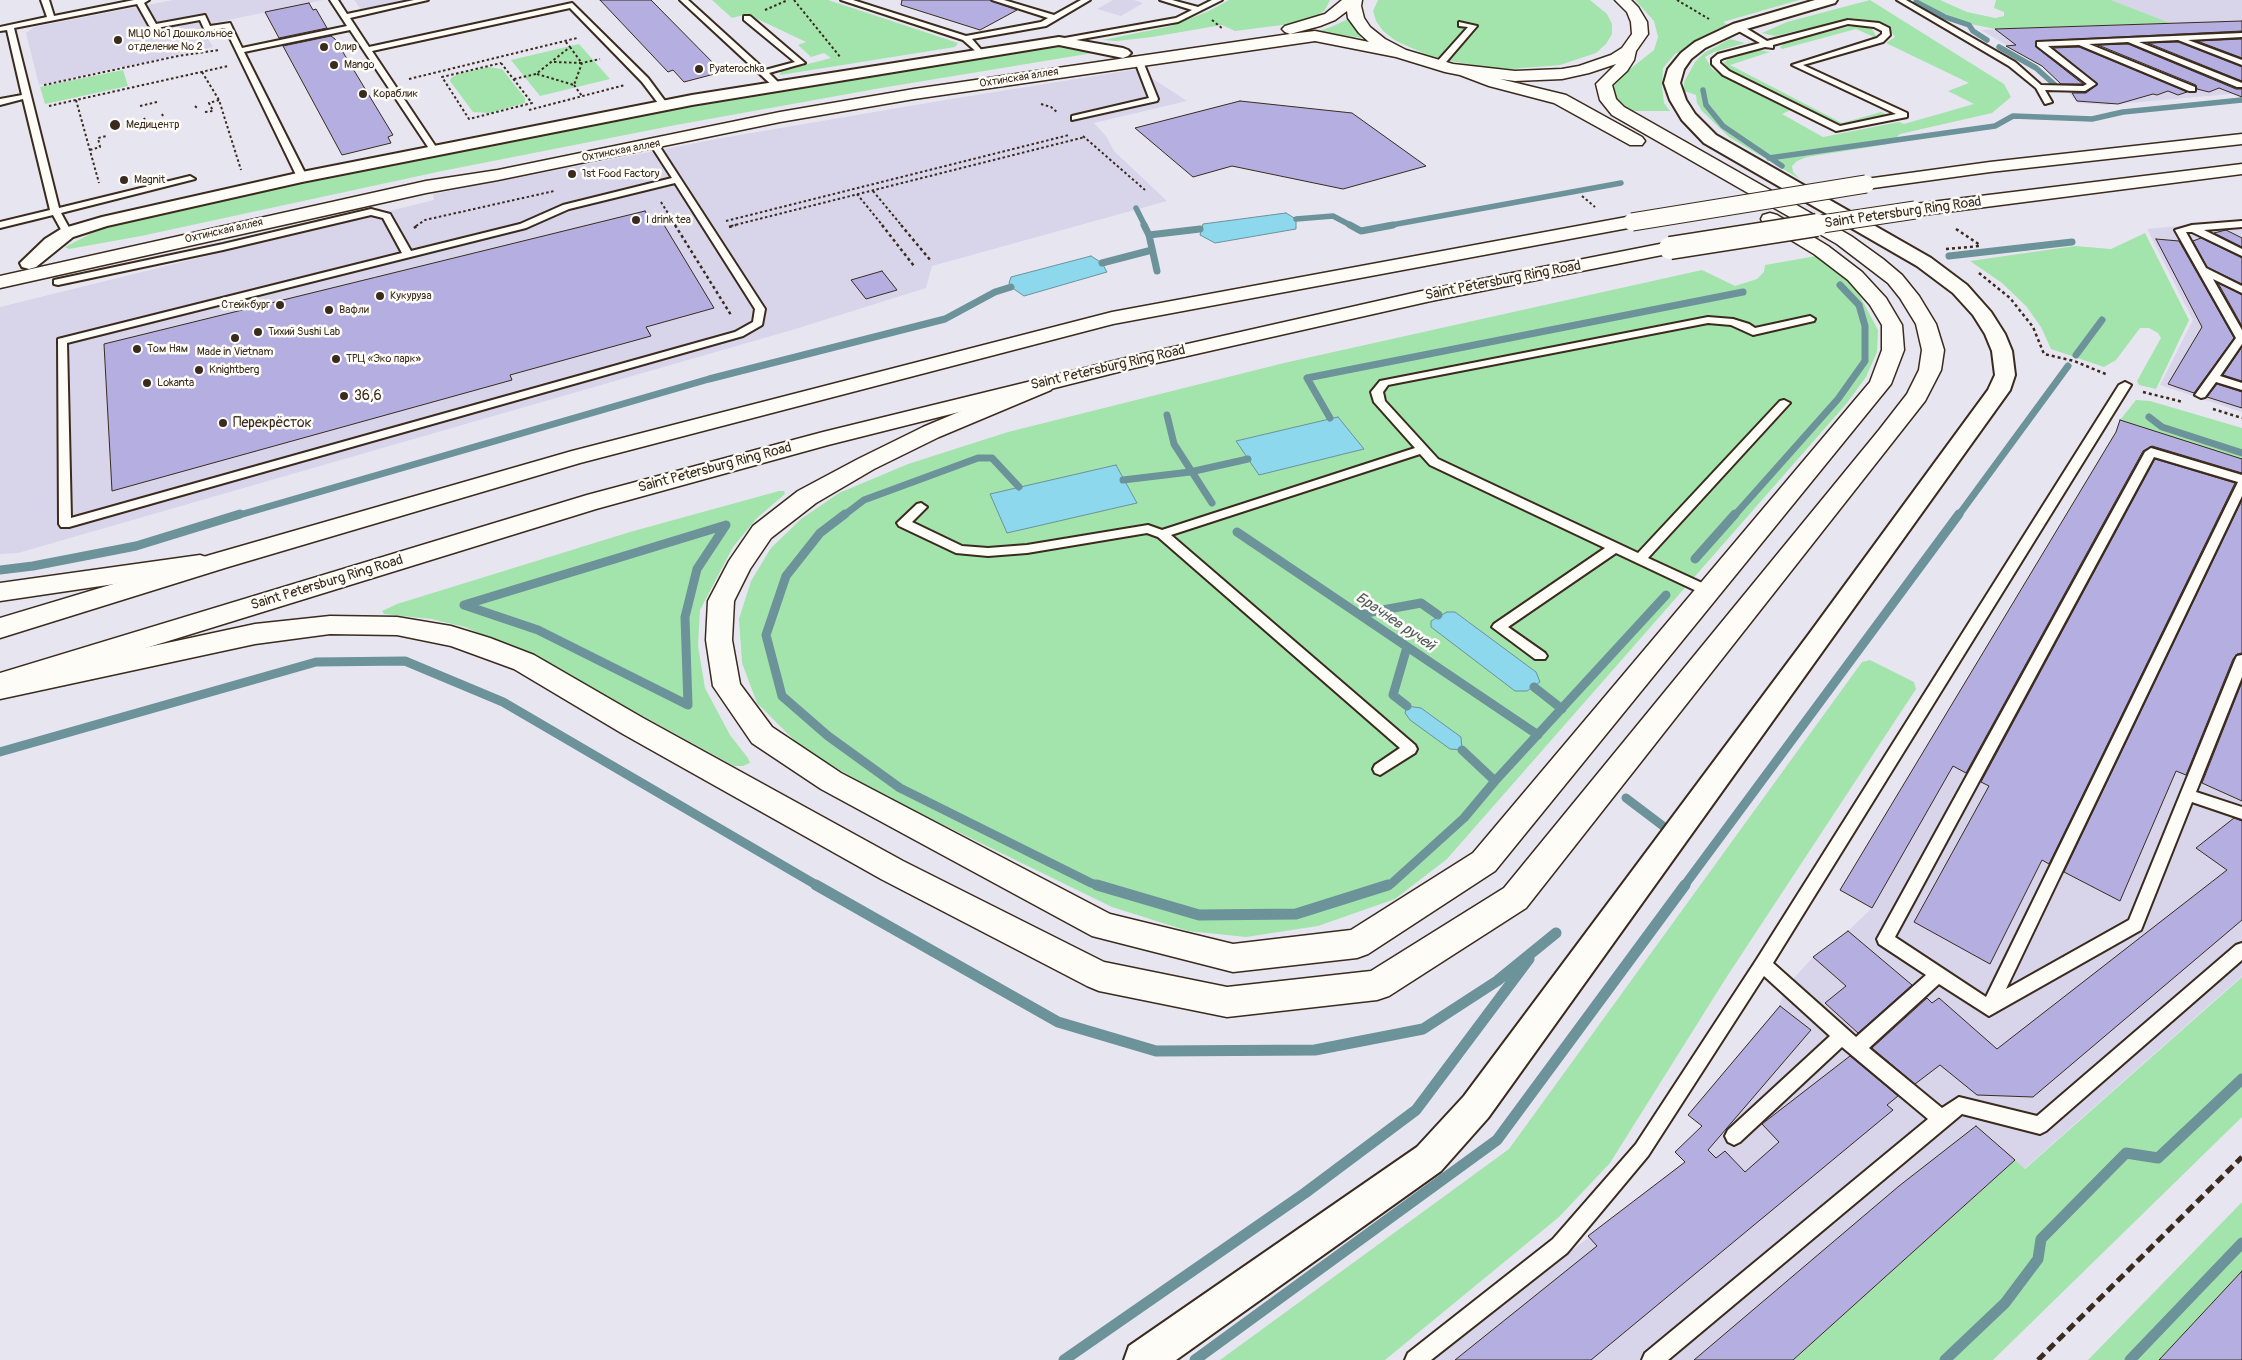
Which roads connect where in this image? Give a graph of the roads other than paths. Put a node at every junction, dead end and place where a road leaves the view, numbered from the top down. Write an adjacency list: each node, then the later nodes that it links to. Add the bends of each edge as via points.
1 (45, 0): 20 (lane)
2 (334, 0): 17 (lane)
3 (424, 0): 17 (lane)
4 (684, 0): 46 (lane)
5 (845, 0): 28 (lane)
6 (996, 0): 19 (lane)
7 (1086, 0): 19 (lane)
8 (1164, 0): 16 (lane)
9 (1215, 0): 16 (lane)
10 (1351, 0): 30 (main road, via 1330,17 1314,23)
11 (1355, 0): 41 (main road, via 1356,18 1364,30)
12 (1622, 0): 39 (main road, via 1633,10 1639,22 1640,34)
13 (1830, 0): 25 (street)
14 (1901, 0): 49 (lane, via 2012,64)
15 (142, 1): 20 (lane); 36 (lane, via 154,27 202,18 208,29 228,25)
16 (1198, 10): 32 (lane, via 1178,20 1152,26)
17 (345, 17): 23 (lane)
18 (747, 18): 46 (lane, via 801,62)
19 (1056, 18): 28 (lane, via 1043,24)
20 (51, 19): 22 (lane)
21 (1462, 24): 44 (lane, via 1473,26)
22 (10, 27): 24 (lane); 51 (lane)
23 (352, 27): 36 (lane); 37 (lane)
24 (0, 29)
25 (1731, 30): 35 (lane); 113 (street, via 1700,44 1676,69 1672,83 1688,118 1710,139 1924,262 1960,290 1981,312 2002,351 2005,375 1999,390 1830,626 1476,1107 1429,1159)
26 (2242, 35): 27 (lane)
27 (2224, 36): 29 (lane); 34 (lane)
28 (966, 38): 40 (lane)
29 (2177, 38): 31 (lane); 43 (lane)
30 (1245, 39): 41 (main road, via 1315,36); 42 (main road, Охтинская аллея)
31 (2126, 40): 33 (lane); 47 (lane)
32 (1059, 41): 40 (street); 42 (street)
33 (2076, 42): 49 (lane, via 2040,44 2092,84 2085,89); 50 (lane)
34 (2242, 42)
35 (1765, 44): 35 (lane, via 1848,22 1876,25 1886,30 1886,35 1880,40 1796,64 1904,116 1839,129 1726,73 1716,64 1716,59 1721,56); 38 (lane)
36 (239, 49): 61 (lane)
37 (367, 50): 54 (lane, via 572,5 645,80); 58 (lane)
38 (1777, 50)
39 (1628, 51): 45 (main road, via 1602,65 1562,74 1515,76); 101 (main road, via 1621,68 1604,84 1608,100 1618,111 1844,240 1876,263 1909,296 1926,324 1933,350 1930,370 1917,396 1887,435 1515,898 1377,985 1227,1002 1099,976 892,870 524,662 451,636 397,626 330,625 255,634)
40 (980, 53): 48 (street)
41 (1400, 53): 44 (main road)
42 (1130, 56): 55 (lane, via 1154,99); 57 (main road, Охтинская аллея, via 780,117); 71 (main road, Охтинская аллея, via 685,127 445,173)
43 (2242, 63)
44 (1438, 66): 45 (main road)
45 (1465, 71): 95 (main road, via 1495,83 1560,99 1694,174 1820,250 1848,271 1879,302 1892,325 1893,350 1880,384)
46 (764, 72): 48 (lane)
47 (2240, 85)
48 (778, 86): 54 (street)
49 (2039, 87): 53 (lane)
50 (2192, 90)
51 (27, 92): 52 (lane); 64 (lane)
52 (0, 102)
53 (2048, 102)
54 (664, 105): 58 (street)
55 (1075, 118)
56 (2242, 139): 94 (main road, bridge, via 1866,184 1632,222 1112,318 572,458)
57 (654, 144): 60 (main road, Охтинская аллея); 63 (lane)
58 (434, 150): 61 (street)
59 (2242, 169): 82 (main road, Saint Petersburg Ring Road, bridge, via 1915,210 1670,248 1431,295)
60 (498, 175): 74 (main road, Охтинская аллея, via 323,209); 75 (main road)
61 (302, 177): 68 (street, via 138,212)
62 (190, 179): 64 (lane)
63 (676, 180): 70 (lane, via 566,207 523,226); 70 (lane, via 760,310 758,322 738,334 65,524 62,341)
64 (56, 212): 66 (lane); 68 (lane)
65 (2242, 224): 67 (lane)
66 (0, 225)
67 (2192, 228): 69 (lane); 73 (lane, via 2180,230)
68 (67, 233): 71 (street)
69 (2242, 253)
70 (408, 255): 75 (lane, via 387,216 371,212)
71 (30, 263): 72 (main road, Охтинская аллея)
72 (0, 270)
73 (2203, 270): 76 (lane); 78 (lane)
74 (0, 282)
75 (58, 282): 77 (main road)
76 (2242, 290)
77 (0, 296)
78 (2230, 318): 80 (lane); 81 (lane, via 2242,338)
79 (1810, 319): 87 (lane, via 1753,332 1733,322 1708,320 1384,384 1377,392 1380,402)
80 (2242, 324)
81 (2214, 378): 84 (lane); 85 (lane)
82 (1052, 381): 95 (main road, via 931,432 866,464 807,498 762,532 721,600 719,640 727,686 762,735 831,781 1103,926 1233,958 1357,944 1484,862); 100 (main road, Saint Petersburg Ring Road, via 587,502)
83 (2125, 385): 106 (lane)
84 (2242, 387)
85 (2201, 395)
86 (1784, 403): 93 (lane)
87 (1422, 449): 91 (lane); 92 (lane, via 1434,462)
88 (2242, 479): 107 (lane, via 2151,452 1885,939)
89 (2242, 484): 108 (lane)
90 (922, 507): 91 (lane, via 902,523 960,550 1027,549 1148,529)
91 (1162, 534): 102 (lane, via 1410,749)
92 (1615, 547): 93 (lane); 98 (lane, via 1499,627)
93 (1640, 559): 95 (lane)
94 (219, 561): 96 (main road); 97 (main road)
95 (1708, 591)
96 (0, 592)
97 (0, 628)
98 (1540, 656)
99 (2242, 660): 103 (lane)
100 (0, 684)
101 (0, 689)
102 (1380, 769)
103 (2188, 795): 104 (lane); 108 (lane, via 2135,925)
104 (2242, 813)
105 (2242, 950): 111 (lane, via 2040,1125 1959,1105)
106 (1763, 964): 109 (lane); 114 (lane, via 1642,1150 1560,1246)
107 (1938, 975): 108 (lane); 110 (lane)
108 (1989, 1008)
109 (1842, 1036): 110 (lane); 112 (lane)
110 (1856, 1048): 111 (lane)
111 (1942, 1119): 115 (lane)
112 (1734, 1136)
113 (1143, 1360)
114 (1415, 1360)
115 (1652, 1360)

